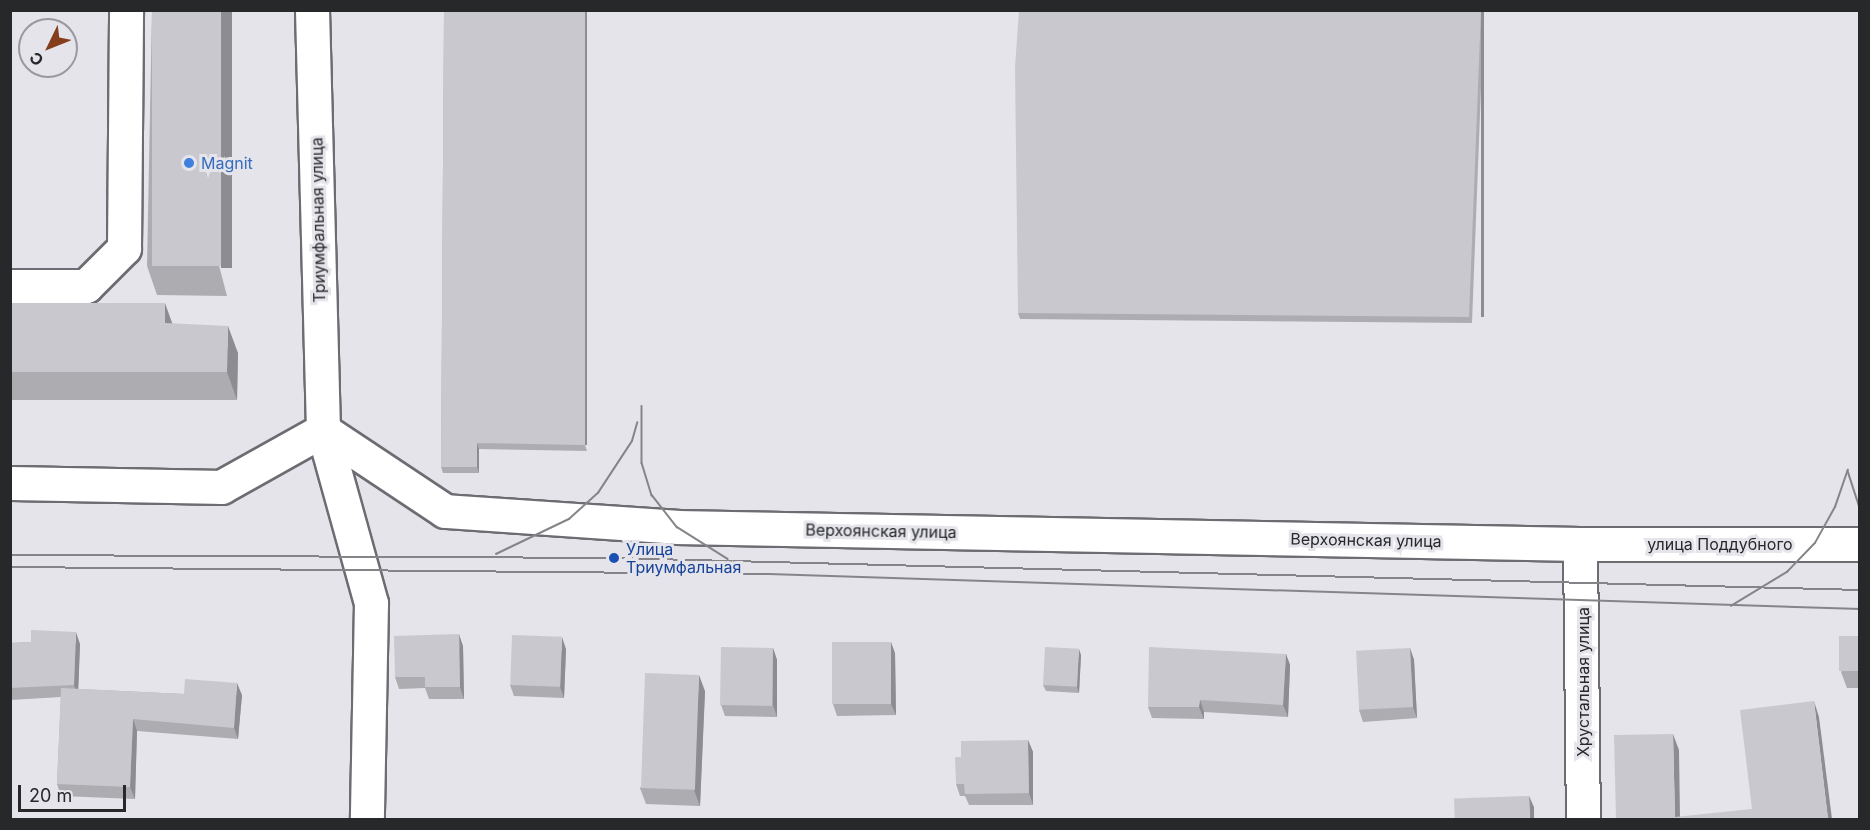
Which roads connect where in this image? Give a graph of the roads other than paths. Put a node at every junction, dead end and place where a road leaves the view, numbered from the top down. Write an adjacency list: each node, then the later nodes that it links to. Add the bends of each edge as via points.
1 (126, 10): 3 (street, via 124,248 86,286)
2 (312, 10): 4 (street, Триумфальная улица)
3 (10, 286)
4 (323, 430): 5 (street, via 221,488); 6 (street, Верхоянская улица, via 445,511 677,527); 8 (street, Триумфальная улица, via 371,603)
5 (10, 483)
6 (1580, 544): 7 (street, улица Поддубного); 9 (street, Хрустальная улица)
7 (1860, 544)
8 (368, 819)
9 (1583, 819)

